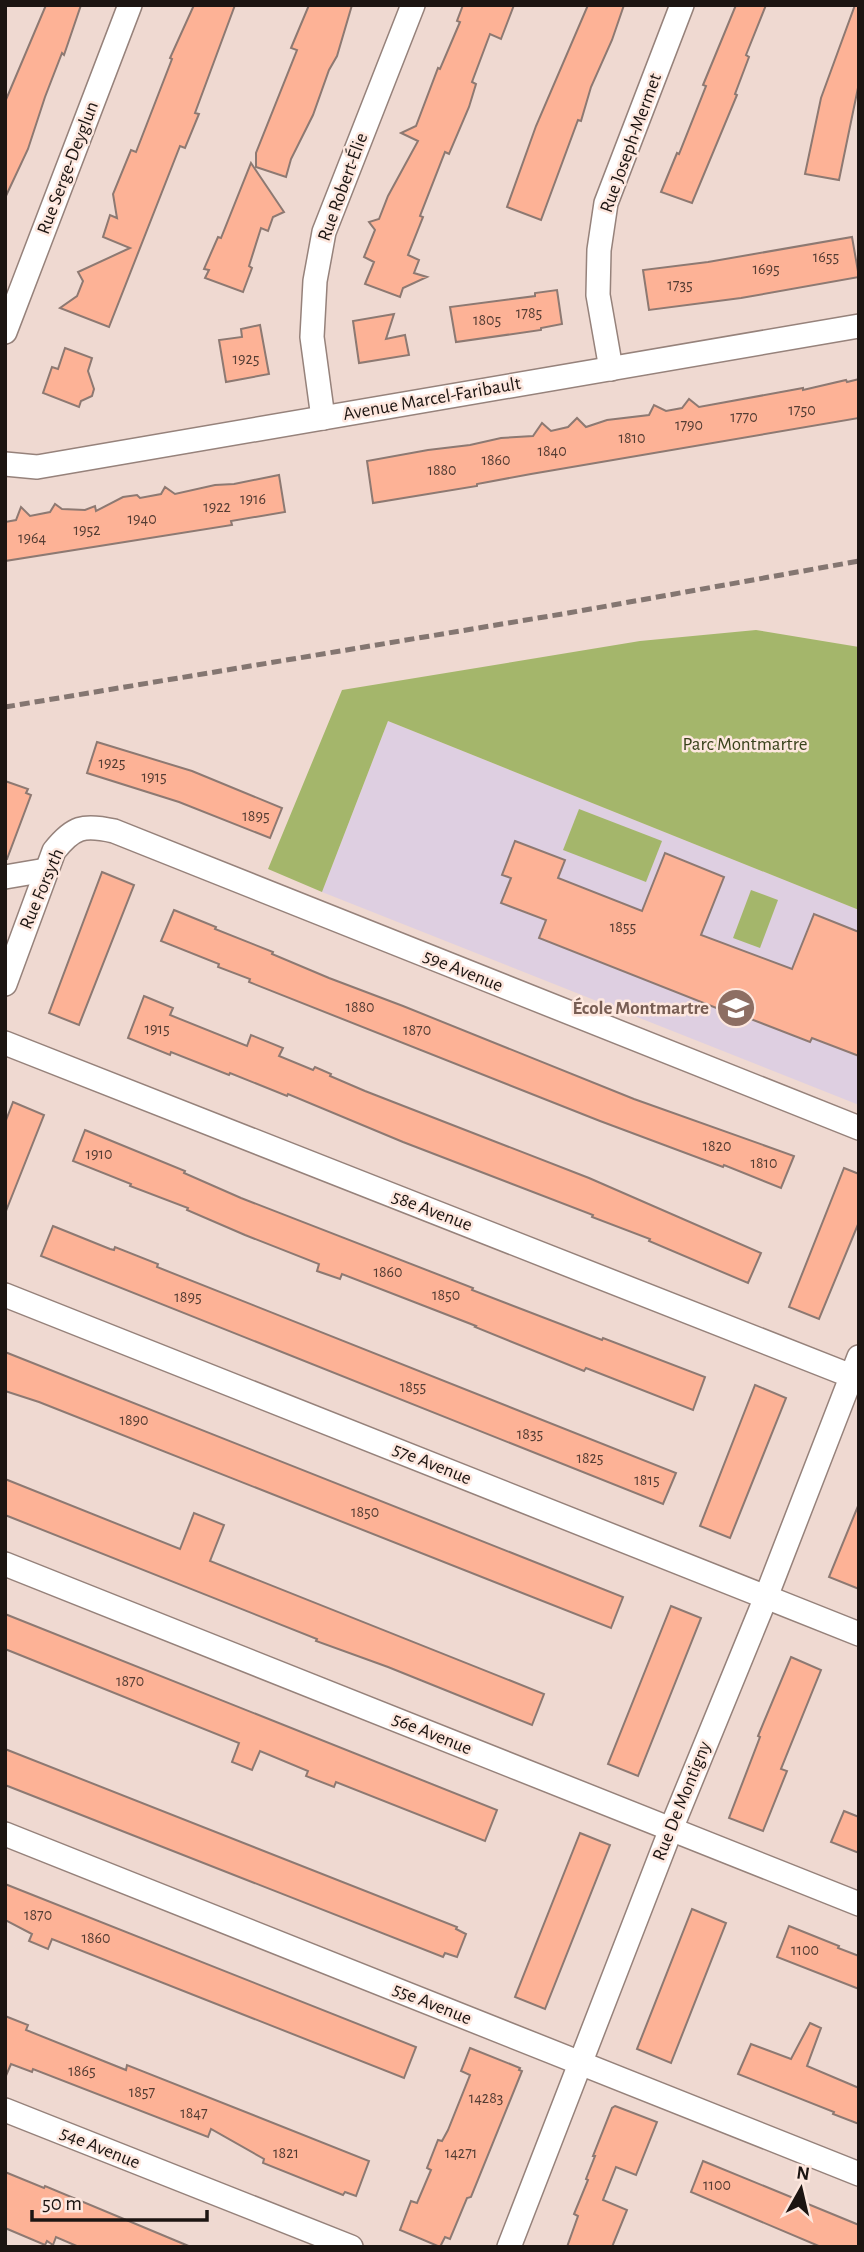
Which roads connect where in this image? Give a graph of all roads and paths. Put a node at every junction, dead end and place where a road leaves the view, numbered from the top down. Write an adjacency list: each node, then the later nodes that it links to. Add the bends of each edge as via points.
1 (131, 5): 5 (street, Rue Serge-Deyglun)
2 (413, 5): 7 (street, Rue Robert-Élie, via 324,232 312,337)
3 (682, 5): 6 (street, Rue Joseph-Mermet, via 606,203 598,295)
4 (859, 326): 6 (street, Avenue Marcel-Faribault)
5 (6, 329)
6 (611, 369): 7 (street, Avenue Marcel-Faribault)
7 (323, 418): 8 (street, Avenue Marcel-Faribault, via 37,467)
8 (5, 464)
9 (67, 834): 10 (street, Rue Forsyth); 15 (street, 59e Avenue, via 96,827 114,831)
10 (46, 870): 11 (street); 12 (street, Rue Forsyth)
11 (5, 877)
12 (14, 932): 13 (street, Rue Forsyth)
13 (5, 984)
14 (5, 1043): 17 (street, 58e Avenue)
15 (859, 1128)
16 (5, 1295): 19 (street, 57e Avenue)
17 (856, 1371): 19 (street, Rue De Montigny)
18 (5, 1564): 21 (street, 56e Avenue)
19 (766, 1597): 20 (street, 57e Avenue); 21 (street, Rue De Montigny)
20 (859, 1634)
21 (671, 1829): 23 (street, 56e Avenue); 24 (street, Rue De Montigny)
22 (5, 1833): 24 (street, 55e Avenue)
23 (859, 1904)
24 (580, 2063): 26 (street, 55e Avenue); 28 (street, Rue De Montigny)
25 (5, 2110): 27 (street, 54e Avenue)
26 (859, 2174)
27 (351, 2247)
28 (509, 2247)

